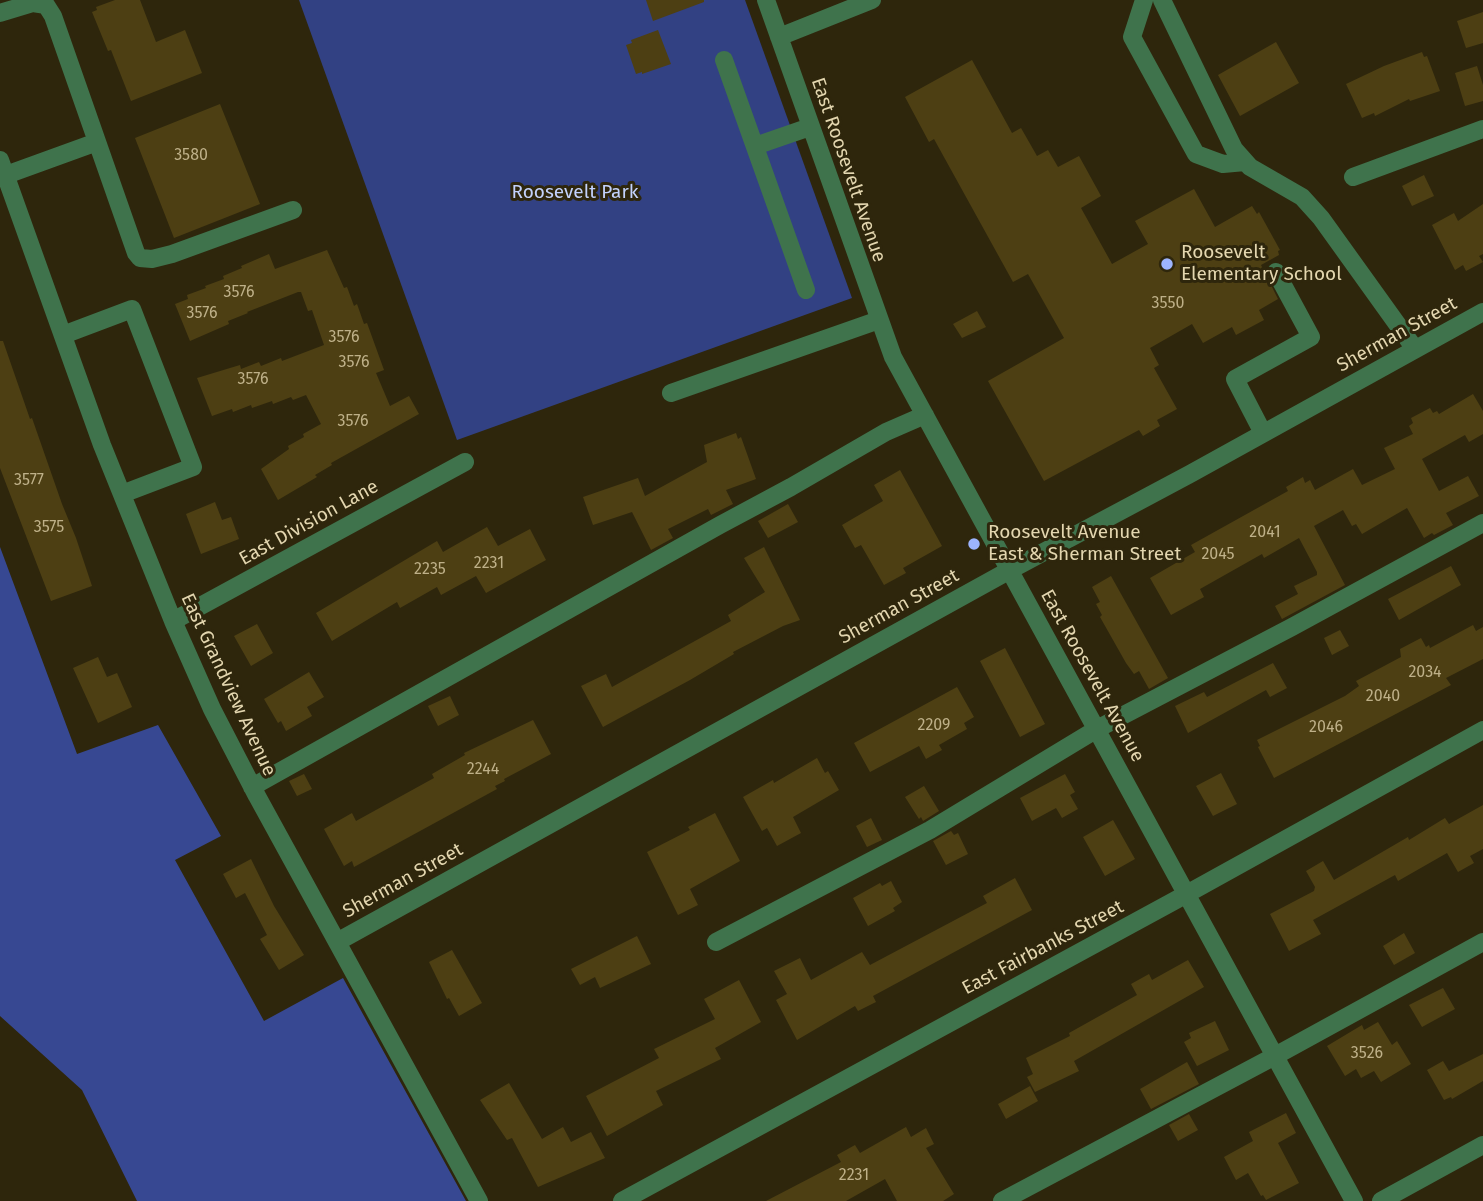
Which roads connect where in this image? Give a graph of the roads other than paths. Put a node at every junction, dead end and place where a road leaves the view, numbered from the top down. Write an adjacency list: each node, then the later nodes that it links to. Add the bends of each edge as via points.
1 (765, 0): 6 (street, East Roosevelt Avenue)
2 (872, 0): 6 (street)
3 (1144, 0): 12 (street, via 1132,37 1196,153 1223,164)
4 (1162, 0): 12 (street, via 1234,149)
5 (0, 13): 10 (street, via 33,3 46,5)
6 (779, 37): 8 (street, East Roosevelt Avenue)
7 (724, 60): 11 (street)
8 (810, 127): 11 (street); 19 (street, East Roosevelt Avenue)
9 (1483, 129): 14 (street)
10 (97, 142): 13 (street); 15 (street, via 140,258 172,254)
11 (755, 146): 17 (street)
12 (1245, 162): 21 (street, via 1302,197)
13 (3, 167): 20 (street, East Grandview Avenue)
14 (1353, 177)
15 (293, 210)
16 (1276, 272): 24 (street, via 1311,337 1235,379)
17 (806, 290)
18 (1483, 312): 21 (street, Sherman Street)
19 (879, 320): 22 (street); 23 (street, East Roosevelt Avenue, via 893,357)
20 (63, 335): 26 (street, East Grandview Avenue); 26 (street, via 132,309 193,467)
21 (1415, 349): 24 (street, Sherman Street)
22 (671, 393)
23 (925, 415): 28 (street, East Roosevelt Avenue); 32 (street, via 886,432)
24 (1263, 433): 28 (street, Sherman Street)
25 (465, 462): 29 (street, East Division Lane)
26 (122, 494): 29 (street, East Grandview Avenue)
27 (1483, 523): 30 (street)
28 (1010, 570): 30 (street, East Roosevelt Avenue); 34 (street, Sherman Street)
29 (173, 621): 32 (street, East Grandview Avenue)
30 (1097, 729): 33 (street, East Roosevelt Avenue); 35 (street, via 930,830)
31 (1483, 730): 33 (street, East Fairbanks Street)
32 (252, 787): 34 (street, East Grandview Avenue)
33 (1187, 894): 37 (street, East Roosevelt Avenue); 40 (street, East Fairbanks Street)
34 (337, 942): 39 (street, East Grandview Avenue)
35 (716, 942)
36 (1483, 942): 37 (street)
37 (1275, 1056): 41 (street); 42 (street, East Roosevelt Avenue)
38 (1483, 1145): 43 (street)
39 (480, 1201)
40 (622, 1201)
41 (1002, 1201)
42 (1354, 1201)
43 (1381, 1201)

